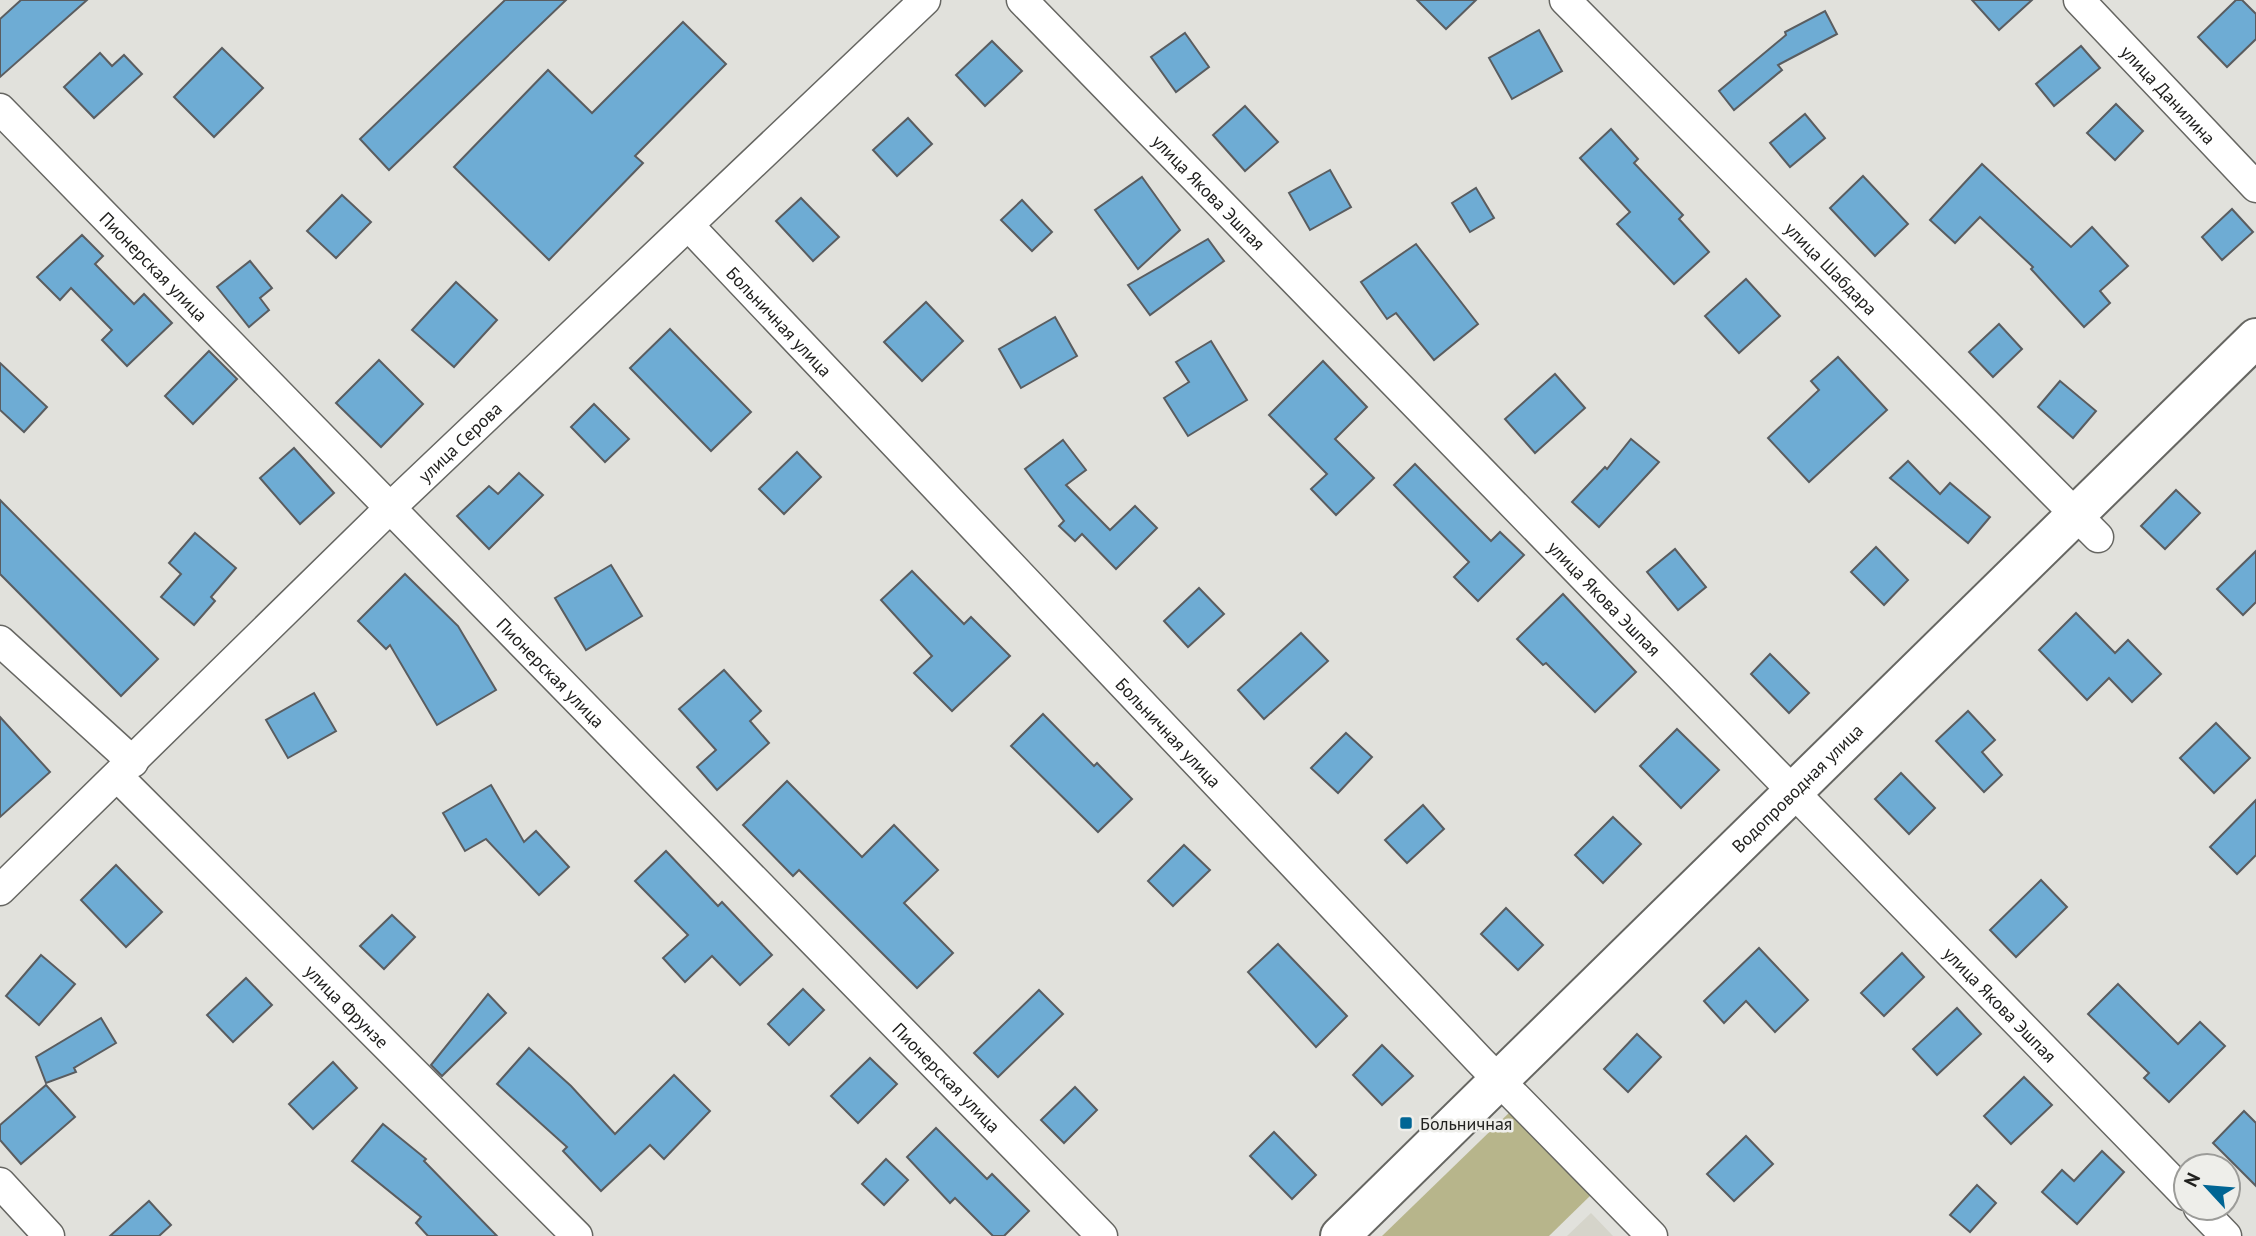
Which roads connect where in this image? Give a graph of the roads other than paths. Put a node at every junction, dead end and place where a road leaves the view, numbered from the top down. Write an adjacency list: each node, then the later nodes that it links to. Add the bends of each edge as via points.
1 (925, 0): 7 (street, улица Серова)
2 (1023, 0): 13 (street, улица Якова Эшпая)
3 (1565, 0): 10 (street, улица Шабдара)
4 (2079, 0): 6 (street, улица Данилина)
5 (0, 108): 9 (street, Пионерская улица)
6 (2256, 187)
7 (690, 226): 9 (street, улица Серова); 15 (street, Больничная улица)
8 (2256, 338): 10 (main road, Водопроводная улица)
9 (391, 507): 12 (street, улица Серова); 21 (street, Пионерская улица)
10 (2087, 526): 13 (main road, Водопроводная улица)
11 (0, 641): 12 (street, улица Фрунзе)
12 (125, 769): 14 (street, улица Серова); 20 (street, улица Фрунзе)
13 (1794, 791): 15 (main road, Водопроводная улица); 16 (street, улица Якова Эшпая)
14 (0, 890)
15 (1499, 1080): 22 (main road, Водопроводная улица); 23 (street, Больничная улица)
16 (2172, 1181)
17 (0, 1183): 19 (street)
18 (2212, 1222): 24 (street)
19 (49, 1236)
20 (577, 1236)
21 (1102, 1236)
22 (1340, 1236)
23 (1651, 1236)
24 (2226, 1236)

